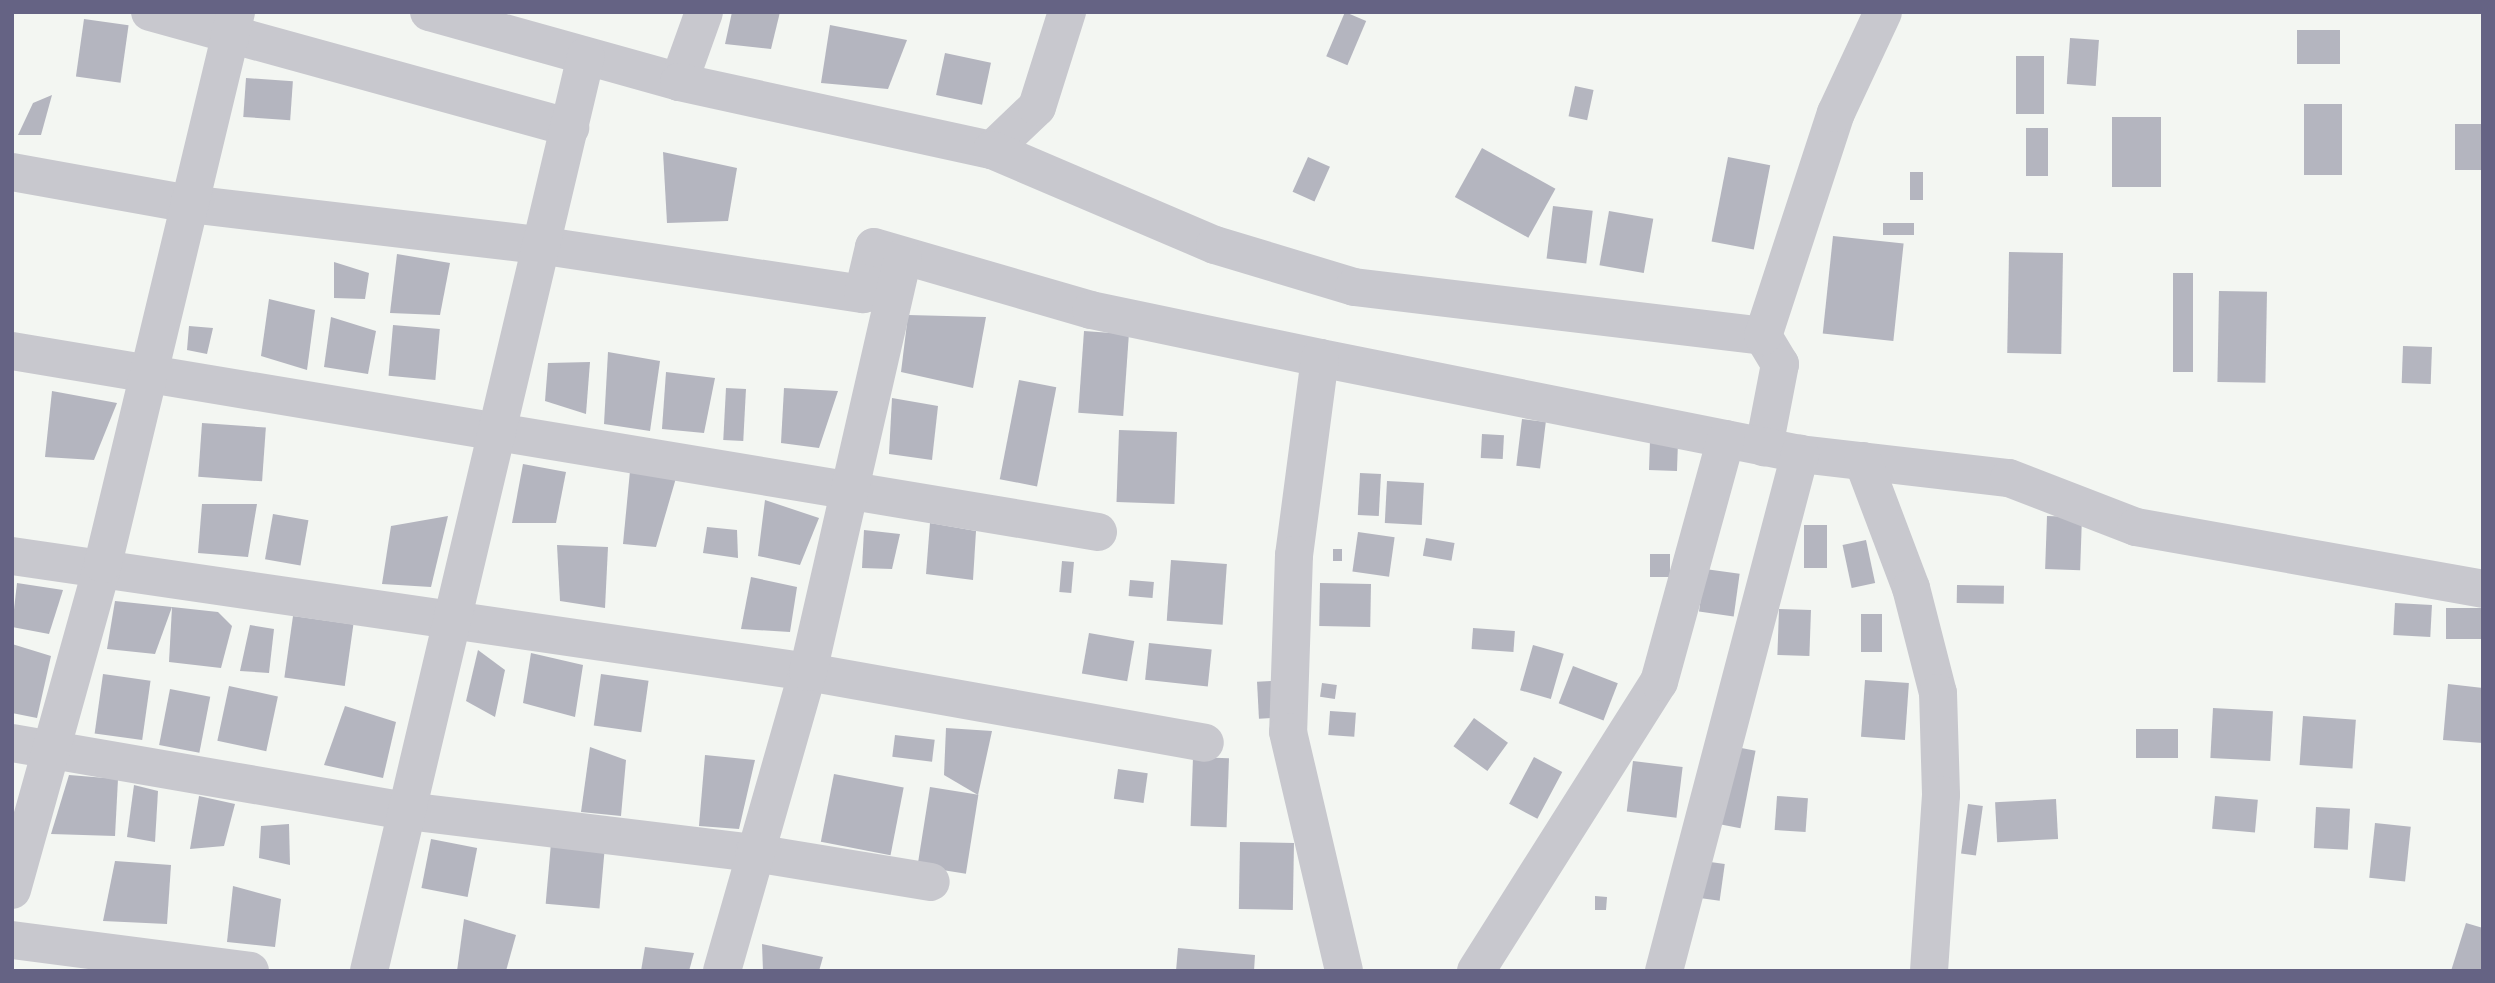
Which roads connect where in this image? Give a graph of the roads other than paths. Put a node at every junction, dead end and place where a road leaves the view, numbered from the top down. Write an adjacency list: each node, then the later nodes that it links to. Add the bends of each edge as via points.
1 (150, 12): 6 (street)
2 (429, 12): 7 (street)
3 (704, 12): 8 (street)
4 (1067, 12): 10 (street, via 1037,107)
5 (1883, 12): 15 (street, via 1836,113)
6 (235, 23): 9 (street); 12 (street)
7 (586, 56): 8 (street); 9 (street)
8 (679, 82): 10 (street)
9 (570, 128): 13 (street)
10 (992, 150): 15 (street, via 1215,245 1354,286)
11 (12, 172): 12 (street)
12 (189, 204): 13 (street); 18 (street)
13 (545, 246): 14 (street, via 863,294 874,247); 19 (street)
14 (903, 258): 17 (street, via 1091,310); 23 (street)
15 (1763, 336): 21 (street, via 1780,364)
16 (12, 351): 18 (street)
17 (1320, 358): 20 (street); 41 (street, via 1294,555 1288,732)
18 (148, 370): 19 (street); 26 (street)
19 (500, 432): 23 (street); 28 (street)
20 (1726, 439): 21 (street); 42 (street, via 1660,682)
21 (1782, 450): 22 (street); 43 (street)
22 (1863, 461): 27 (street, via 2009,478 2136,527); 44 (street, via 1911,588 1938,693 1941,795)
23 (849, 492): 24 (street); 29 (street)
24 (1098, 532)
25 (12, 556): 26 (street)
26 (103, 564): 28 (street); 32 (street)
27 (2483, 589)
28 (454, 617): 29 (street); 33 (street)
29 (808, 672): 31 (street); 34 (street)
30 (12, 743): 32 (street)
31 (1205, 743)
32 (54, 750): 33 (street); 36 (street)
33 (407, 811): 34 (street); 39 (street)
34 (754, 853): 35 (street); 40 (street)
35 (931, 882)
36 (12, 890)
37 (12, 940): 38 (street)
38 (250, 971)
39 (369, 971)
40 (722, 971)
41 (1344, 971)
42 (1476, 971)
43 (1664, 971)
44 (1929, 971)

